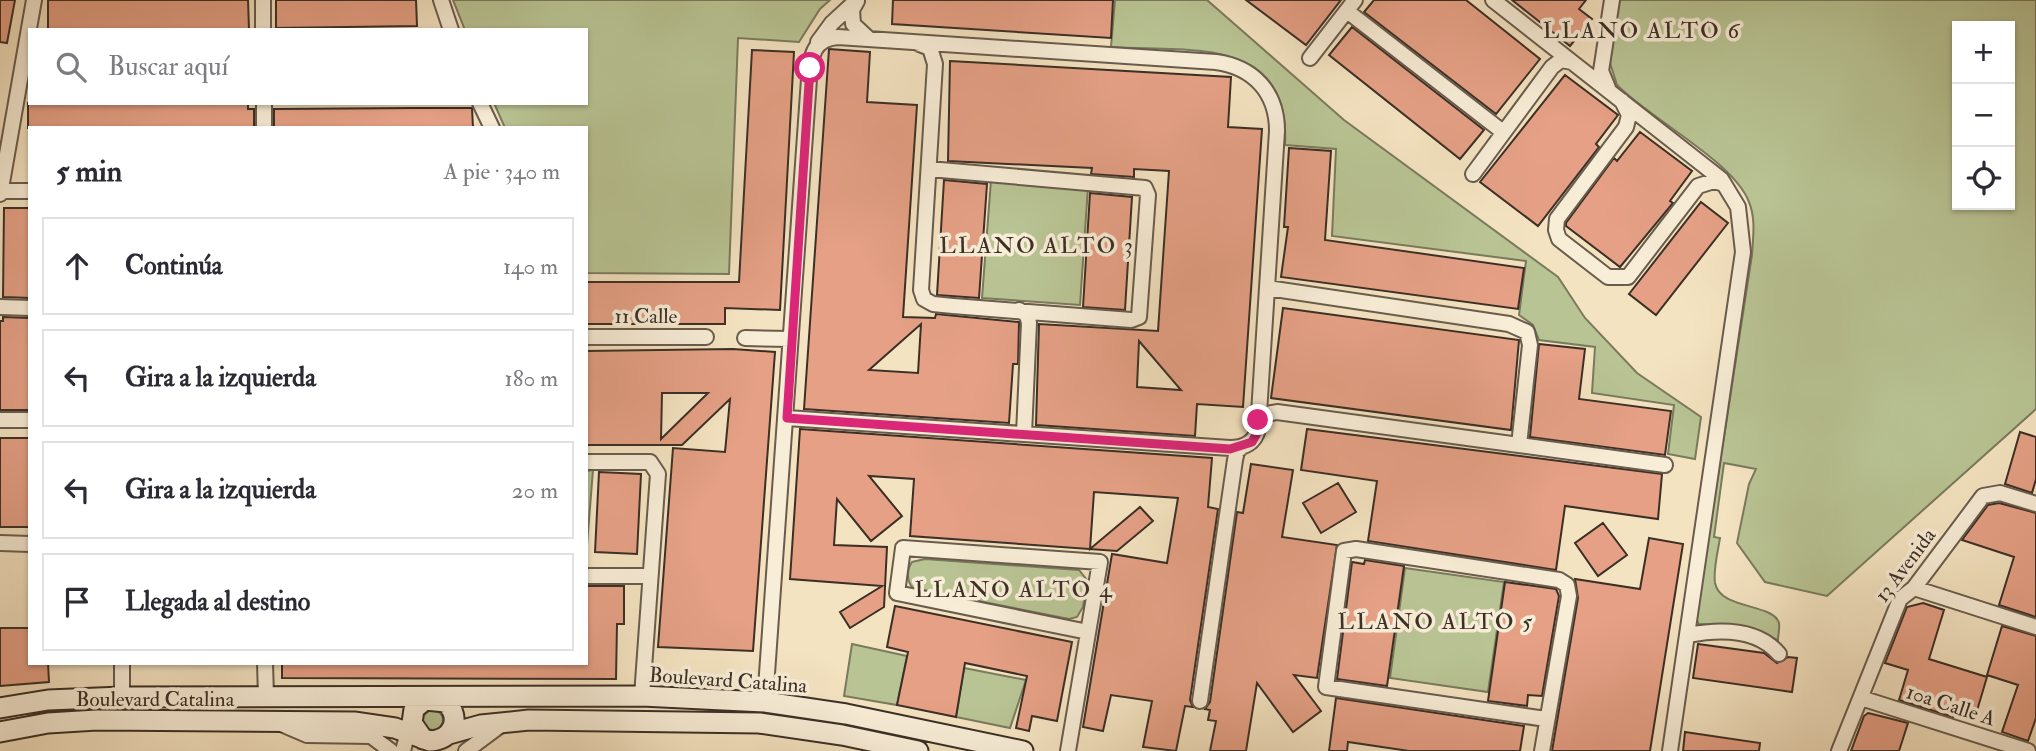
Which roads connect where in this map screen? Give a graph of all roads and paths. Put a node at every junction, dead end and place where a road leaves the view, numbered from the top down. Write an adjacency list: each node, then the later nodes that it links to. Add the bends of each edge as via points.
1 (34, 0): 8 (street)
2 (263, 0): 9 (street)
3 (440, 0): 10 (street)
4 (857, 0): 11 (street, via 853,24); 13 (street)
5 (1493, 0): 16 (street)
6 (1612, 0): 18 (street, via 1601,71)
7 (1351, 5): 14 (street); 23 (street)
8 (31, 28)
9 (263, 28)
10 (450, 28)
11 (869, 39): 12 (street); 13 (street, via 830,38)
12 (913, 41): 24 (street, via 930,48 935,64); 29 (street, via 1216,62 1248,71 1267,92 1276,116)
13 (815, 46): 36 (street)
14 (1310, 58)
15 (28, 61): 17 (street)
16 (1574, 63): 18 (street); 23 (street, via 1555,64)
17 (25, 91): 28 (street)
18 (1616, 96): 26 (street); 26 (street, via 1629,115 1626,127 1557,219 1559,239 1608,277 1628,277 1698,186 1714,181)
19 (264, 105): 21 (street)
20 (481, 105): 22 (street)
21 (264, 126)
22 (491, 126)
23 (1503, 132): 25 (street)
24 (929, 169): 32 (street, via 923,299 940,305); 32 (street, via 1145,188 1139,317)
25 (1473, 174)
26 (1727, 186): 54 (street, via 1738,207 1743,252)
27 (28, 191): 28 (street)
28 (0, 193)
29 (1267, 288): 40 (street); 42 (street, via 1522,328 1530,345)
30 (0, 307): 31 (street)
31 (28, 308)
32 (1019, 310): 41 (street, via 1029,323)
33 (588, 337): 34 (street, 11 Calle)
34 (706, 337)
35 (745, 338): 36 (street)
36 (790, 339): 37 (street)
37 (787, 418): 41 (street); 64 (street)
38 (0, 420): 39 (street)
39 (28, 420)
40 (1258, 429): 42 (street, via 1267,414 1278,412); 43 (street, via 1255,438)
41 (1024, 434): 43 (street, via 1230,449)
42 (1519, 444): 45 (street)
43 (1243, 446): 63 (street, via 1235,460)
44 (588, 462): 50 (street, via 650,462 656,466)
45 (1665, 465)
46 (2036, 504): 51 (street, 13 Avenida, via 2003,494 1981,498)
47 (0, 544): 48 (street)
48 (28, 544)
49 (588, 576): 50 (street)
50 (650, 576): 59 (street)
51 (1914, 588): 52 (street); 62 (street, 13 Avenida, via 1893,609)
52 (2036, 627)
53 (1088, 632): 53 (street, via 1100,562 903,548 897,593); 77 (street)
54 (1688, 635): 55 (street, via 1745,634 1761,639); 79 (street)
55 (1779, 654)
56 (122, 665): 60 (street)
57 (265, 665): 58 (street)
58 (266, 696): 60 (street, Boulevard Catalina); 61 (street, Boulevard Catalina)
59 (642, 696): 61 (street, Boulevard Catalina); 64 (street, Boulevard Catalina)
60 (122, 697): 65 (street, Boulevard Catalina, via 48,700)
61 (432, 698): 71 (street, via 419,704); 72 (street, via 446,702 454,714)
62 (1861, 698): 80 (street, 13 Avenida); 81 (street, 10a Calle A)
63 (1200, 701)
64 (765, 702): 67 (street, via 742,712 676,712); 76 (street, Boulevard Catalina)
65 (0, 708)
66 (1546, 719): 66 (street, via 1569,596 1564,582 1356,549 1344,551 1325,687); 78 (street)
67 (654, 721): 69 (street, Boulevard Catalina); 75 (street, Boulevard Catalina, via 789,726)
68 (278, 722): 70 (street, Boulevard Catalina, via 97,720); 71 (street, Boulevard Catalina, via 375,724); 73 (street, via 307,735 371,736)
69 (508, 722): 72 (street, Boulevard Catalina); 74 (street)
70 (0, 732)
71 (412, 735): 72 (street, Boulevard Catalina)
72 (454, 743)
73 (391, 751)
74 (466, 751)
75 (918, 751)
76 (1023, 751)
77 (1068, 751)
78 (1542, 751)
79 (1670, 751)
80 (1839, 751)
81 (2028, 751)

